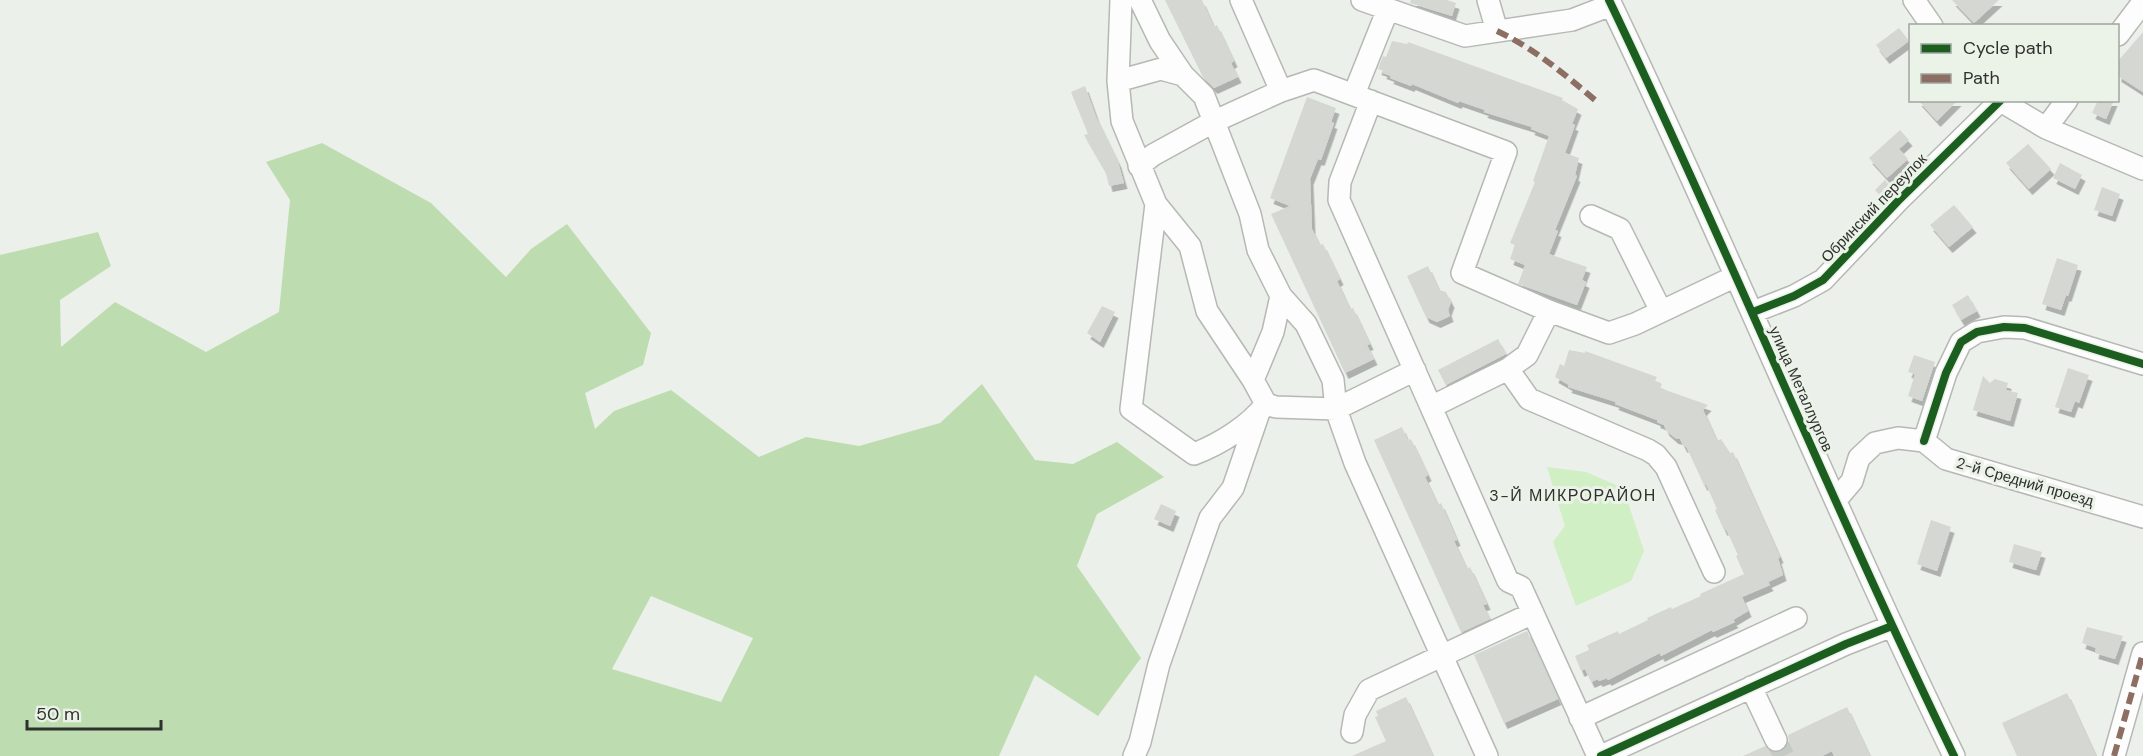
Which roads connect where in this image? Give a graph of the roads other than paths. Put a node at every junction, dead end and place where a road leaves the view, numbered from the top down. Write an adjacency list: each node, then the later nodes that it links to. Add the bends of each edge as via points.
1 (1121, 0): 14 (street)
2 (1140, 0): 13 (street, via 1160,41)
3 (1240, 0): 15 (street)
4 (1362, 0): 9 (street)
5 (1488, 0): 11 (street)
6 (1914, 0): 10 (street)
7 (1610, 2): 11 (street, via 1572,20); 26 (street, улица Металлургов)
8 (2143, 2): 12 (street)
9 (1388, 9): 11 (street, via 1465,36); 16 (street)
10 (1931, 24)
11 (1497, 31)
12 (2119, 34)
13 (1183, 75): 14 (street, via 1161,69); 20 (street, via 1204,96)
14 (1119, 81): 22 (street, via 1122,121)
15 (1281, 91): 16 (street, via 1314,80); 20 (street)
16 (1363, 97): 28 (street, via 1506,152 1462,273); 33 (street, via 1340,182 1339,200)
17 (1998, 102): 30 (street, Обринский переулок, via 1823,280)
18 (2001, 102): 21 (street)
19 (2066, 102): 21 (street)
20 (1214, 122): 22 (street); 27 (street, via 1250,214 1258,250)
21 (2046, 128): 23 (street)
22 (1139, 166): 24 (street)
23 (2143, 169)
24 (1156, 204): 34 (street, via 1190,246 1207,311); 36 (street, via 1131,410 1194,454 1212,447)
25 (1591, 216): 29 (street, via 1620,230)
26 (1736, 276): 29 (street); 30 (street, улица Металлургов)
27 (1281, 296): 34 (street, via 1273,332); 37 (street, via 1306,324 1333,380)
28 (1549, 311): 29 (street, via 1609,333); 32 (street, via 1527,355)
29 (1661, 311)
30 (1753, 312): 39 (street, улица Металлургов)
31 (2143, 364): 38 (street, via 2025,328 1977,332 1961,342 1946,372)
32 (1508, 369): 35 (street); 41 (street, via 1529,399 1656,455 1666,467)
33 (1415, 370): 35 (street); 37 (street)
34 (1253, 380): 36 (street)
35 (1431, 407): 42 (street, via 1508,580 1521,587)
36 (1262, 409): 37 (street); 52 (street, via 1233,488 1210,518 1159,664)
37 (1336, 409): 46 (street, via 1355,463)
38 (1924, 441): 39 (street, via 1898,438 1875,443 1859,458 1851,481); 40 (street, 2-й Средний проезд, via 1946,459)
39 (1836, 500): 44 (street, улица Металлургов)
40 (2143, 517)
41 (1714, 572)
42 (1533, 613): 46 (street); 49 (street)
43 (1796, 618): 49 (street)
44 (1892, 626): 47 (street); 55 (street, улица Металлургов)
45 (2143, 653): 48 (street)
46 (1441, 656): 50 (street, via 1368,690 1355,715); 53 (street)
47 (1751, 687): 51 (street); 54 (street)
48 (2138, 689): 56 (street)
49 (1580, 718): 54 (street)
50 (1352, 732)
51 (1776, 740)
52 (1134, 756)
53 (1487, 756)
54 (1599, 756)
55 (1954, 756)
56 (2114, 756)

